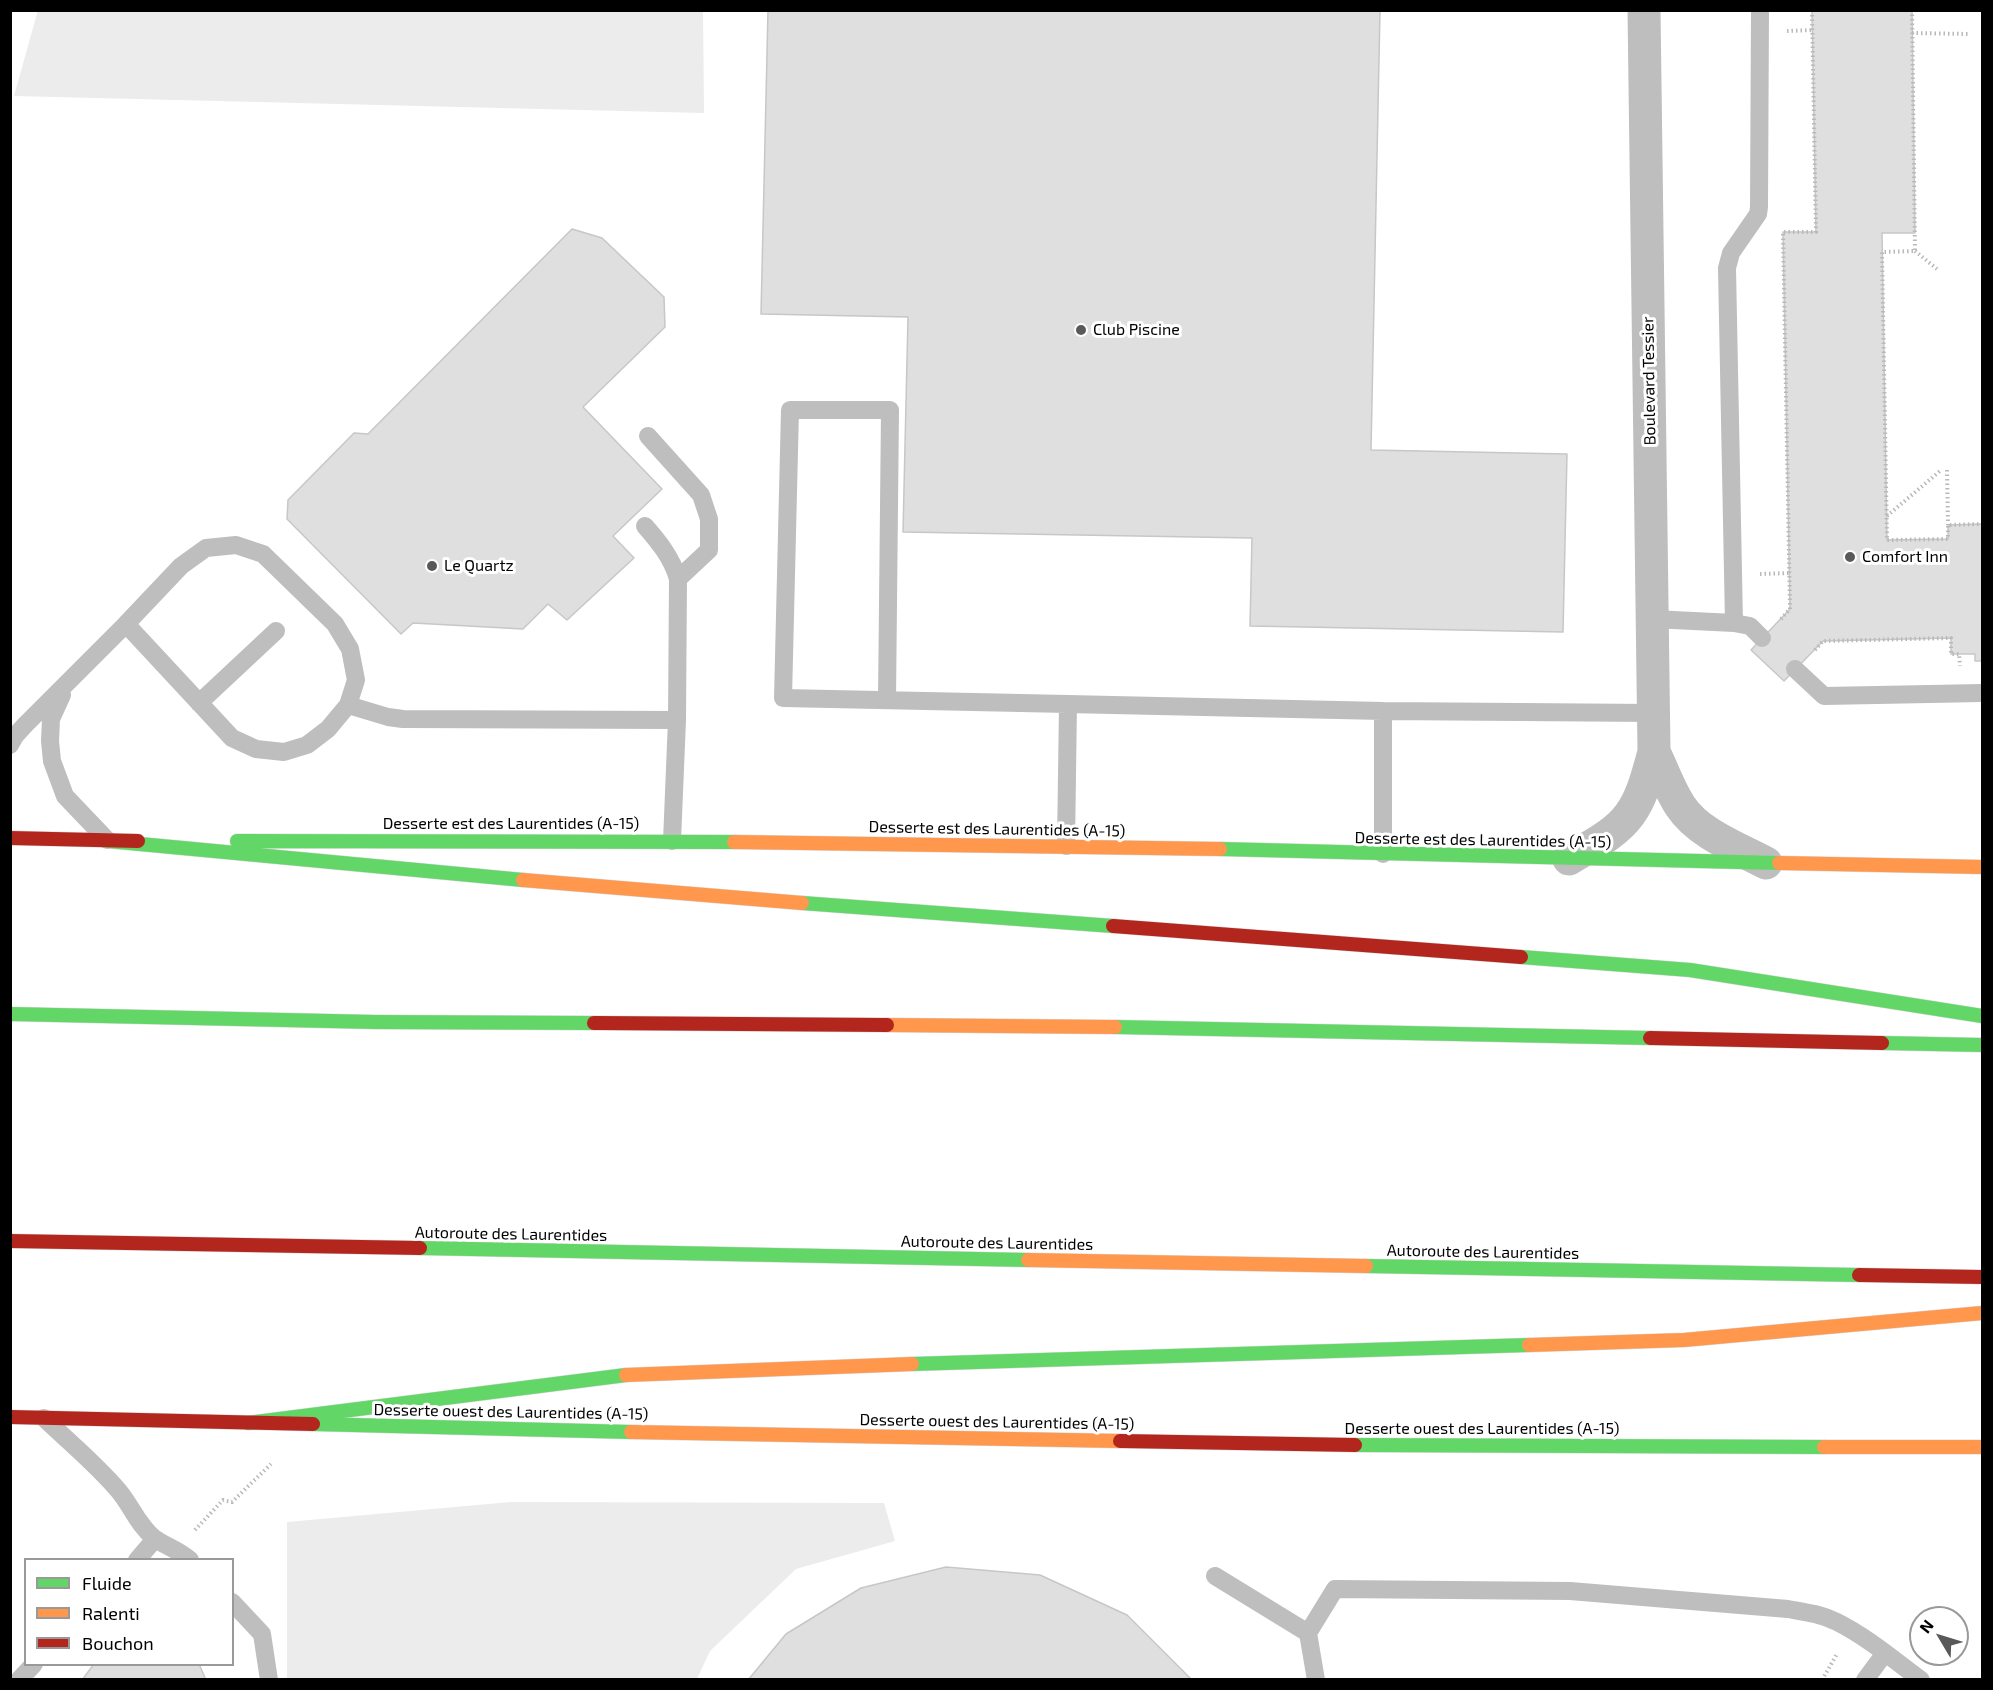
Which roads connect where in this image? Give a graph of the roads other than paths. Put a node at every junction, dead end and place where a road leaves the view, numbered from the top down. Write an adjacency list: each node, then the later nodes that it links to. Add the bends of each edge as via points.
1 (1644, 10): 6 (street, Boulevard Tessier)
2 (1760, 10): 7 (lane, via 1759,207 1731,253 1727,268)
3 (648, 436): 5 (lane, via 701,495 709,519 709,550)
4 (645, 526): 5 (lane, via 667,554)
5 (678, 579): 20 (lane)
6 (1653, 619): 7 (lane); 19 (street, Boulevard Tessier)
7 (1734, 623): 10 (lane, via 1750,626)
8 (126, 624): 12 (lane); 15 (lane); 17 (lane, via 181,566 206,548 236,545 263,554 335,624 350,649 356,680)
9 (276, 631): 15 (lane)
10 (1762, 638)
11 (1796, 669): 13 (lane, via 1824,696)
12 (75, 676): 21 (lane, via 25,725); 24 (lane, via 59,698 51,719 52,761 65,796)
13 (1983, 693)
14 (887, 700): 14 (lane, via 783,698 790,410 890,410); 16 (lane)
15 (199, 703): 17 (lane, via 232,738 256,749 284,752 314,740)
16 (1068, 704): 18 (lane); 26 (lane)
17 (348, 705): 20 (lane, via 403,719)
18 (1383, 711): 19 (lane); 27 (lane)
19 (1654, 713): 22 (street, Boulevard Tessier)
20 (676, 720): 25 (lane)
21 (10, 746)
22 (1654, 752): 28 (street, Boulevard Tessier, via 1630,814 1602,839); 29 (street, Boulevard Tessier, via 1689,817)
23 (10, 838): 24 (main road, Desserte est des Laurentides (A-15))
24 (108, 841): 25 (main road, Desserte est des Laurentides (A-15)); 32 (main road, via 622,889 1690,970)
25 (672, 841): 26 (main road, Desserte est des Laurentides (A-15))
26 (1066, 846): 27 (main road, Desserte est des Laurentides (A-15))
27 (1383, 854): 28 (main road, Desserte est des Laurentides (A-15))
28 (1569, 859): 29 (main road, Desserte est des Laurentides (A-15))
29 (1766, 863): 30 (main road, Desserte est des Laurentides (A-15))
30 (1983, 867)
31 (10, 1014): 33 (main road, via 387,1022 1064,1026)
32 (1983, 1016)
33 (1983, 1045)
34 (10, 1241): 35 (main road, Autoroute des Laurentides)
35 (1983, 1277)
36 (1983, 1313): 39 (main road, via 1684,1340 615,1375)
37 (10, 1417): 38 (main road, Desserte ouest des Laurentides (A-15))
38 (43, 1417): 39 (main road, Desserte ouest des Laurentides (A-15)); 41 (lane, via 116,1487)
39 (248, 1422): 40 (main road, Desserte ouest des Laurentides (A-15), via 1333,1445)
40 (1983, 1447)
41 (155, 1539): 42 (lane); 43 (lane)
42 (139, 1558)
43 (188, 1558)
44 (1215, 1576): 46 (lane)
45 (234, 1604): 50 (lane, via 262,1634)
46 (1308, 1633): 47 (lane, via 1335,1589 1523,1589 1816,1614 1837,1622); 51 (lane)
47 (1885, 1653): 52 (lane); 53 (lane)
48 (33, 1666): 49 (lane)
49 (20, 1680)
50 (269, 1680)
51 (1316, 1680)
52 (1865, 1680)
53 (1921, 1680)

